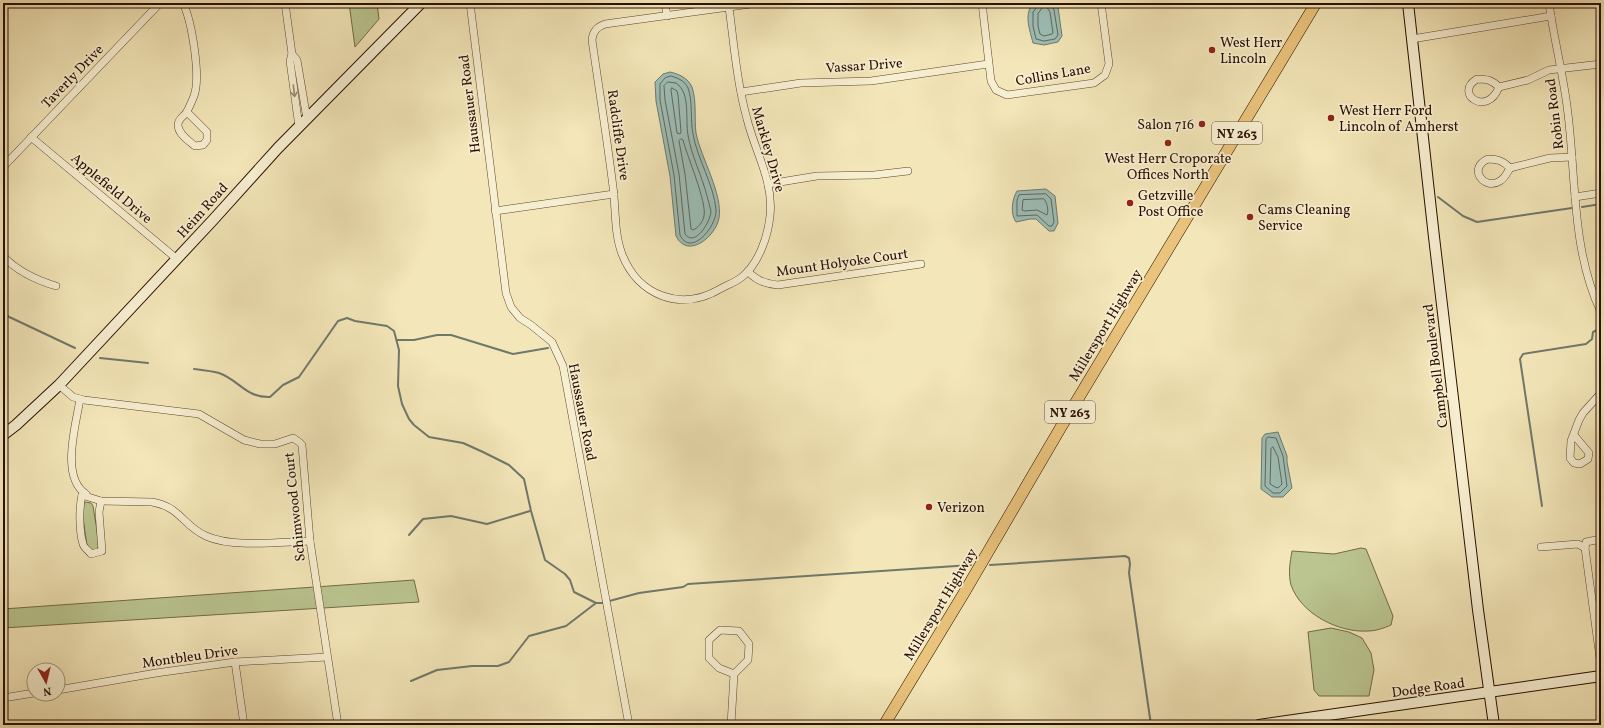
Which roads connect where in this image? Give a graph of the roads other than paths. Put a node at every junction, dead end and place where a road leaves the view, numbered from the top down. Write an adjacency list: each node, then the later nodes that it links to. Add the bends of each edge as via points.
1 (160, 3): 26 (street, Taverly Drive)
2 (183, 3): 23 (street, via 189,21 197,77 195,94)
3 (285, 3): 17 (street)
4 (421, 3): 24 (street, Heim Road)
5 (470, 3): 35 (street, Haussauer Road)
6 (665, 3): 14 (street)
7 (758, 3): 13 (street, Radcliffe Drive)
8 (982, 3): 18 (street, Collins Lane)
9 (1101, 3): 18 (street, Collins Lane, via 1109,64 1105,75 1094,83 1007,96 996,90 991,82)
10 (1316, 3): 66 (main road, Millersport Highway / NY 263)
11 (1408, 3): 16 (street, Campbell Boulevard)
12 (1549, 3): 15 (street, Robin Road)
13 (729, 7): 14 (street, Radcliffe Drive); 22 (street, Markley Drive)
14 (667, 16): 33 (street, Radcliffe Drive, via 605,24 592,32)
15 (1551, 16): 16 (street); 20 (street, Robin Road)
16 (1412, 39): 59 (street, Campbell Boulevard, via 1478,610)
17 (292, 54): 24 (street, via 297,60); 25 (street, one-way to 25, via 290,61)
18 (988, 64): 22 (street, Vassar Drive, via 871,81 801,83)
19 (1601, 64): 20 (street, Robin Road)
20 (1561, 69): 21 (street, Robin Road, via 1549,70 1519,84); 27 (street, Robin Road)
21 (1499, 87)
22 (741, 92): 31 (street, Markley Drive, via 747,120)
23 (187, 112): 23 (street, via 179,120 178,128 195,146 204,145 207,132)
24 (307, 119): 25 (street, Heim Road)
25 (299, 127): 37 (street, Heim Road)
26 (31, 137): 28 (street, Taverly Drive); 37 (street, Applefield Drive)
27 (1572, 157): 29 (street, Robin Road, via 1550,158); 34 (street, Robin Road)
28 (3, 167)
29 (1510, 168)
30 (908, 171): 31 (street, via 874,175 817,176)
31 (768, 184): 39 (street, Markley Drive, via 771,205 768,229 760,251)
32 (1601, 193): 34 (street)
33 (614, 194): 35 (street, Radcliffe Drive); 39 (street, Markley Drive, via 617,232 622,254 630,270 653,291 680,300 699,299 742,277)
34 (1575, 197): 41 (street, Robin Road, via 1586,269)
35 (495, 211): 64 (street, Haussauer Road, via 506,293 512,307 520,318 552,342 562,366)
36 (3, 256): 40 (street, via 23,272)
37 (177, 259): 42 (street, Heim Road)
38 (921, 264): 39 (street, Mount Holyoke Court, via 778,285 765,283)
39 (748, 271)
40 (56, 286)
41 (1601, 312)
42 (59, 385): 44 (street); 45 (street, Heim Road)
43 (1601, 393): 46 (street, via 1583,413)
44 (80, 399): 47 (street, via 71,460 75,482 86,494); 50 (street, Schimwood Court, via 199,414 244,440 260,444 276,444 293,438 302,445)
45 (3, 435)
46 (1574, 435)
47 (82, 495): 48 (street); 48 (street, via 80,504 83,545 91,554 102,551 99,512)
48 (101, 501): 50 (street, via 160,503 174,510 196,531 224,542)
49 (1601, 539): 51 (street)
50 (310, 541): 53 (street, Schimwood Court)
51 (1586, 545): 52 (street); 55 (street)
52 (1542, 547)
53 (327, 657): 54 (street, Montbleu Drive); 63 (street, Schimwood Court)
54 (235, 662): 58 (street, Montbleu Drive); 62 (street)
55 (1601, 666)
56 (734, 674): 56 (street, via 748,660 749,644 739,630 720,630 709,640 709,658 719,668); 65 (street)
57 (1601, 676): 59 (street, Dodge Road)
58 (66, 689)
59 (1491, 692): 67 (street, Dodge Road); 68 (street, Campbell Boulevard)
60 (26, 694): 61 (street)
61 (3, 698)
62 (244, 725)
63 (338, 725)
64 (629, 725)
65 (731, 725)
66 (884, 725)
67 (1259, 725)
68 (1494, 725)

